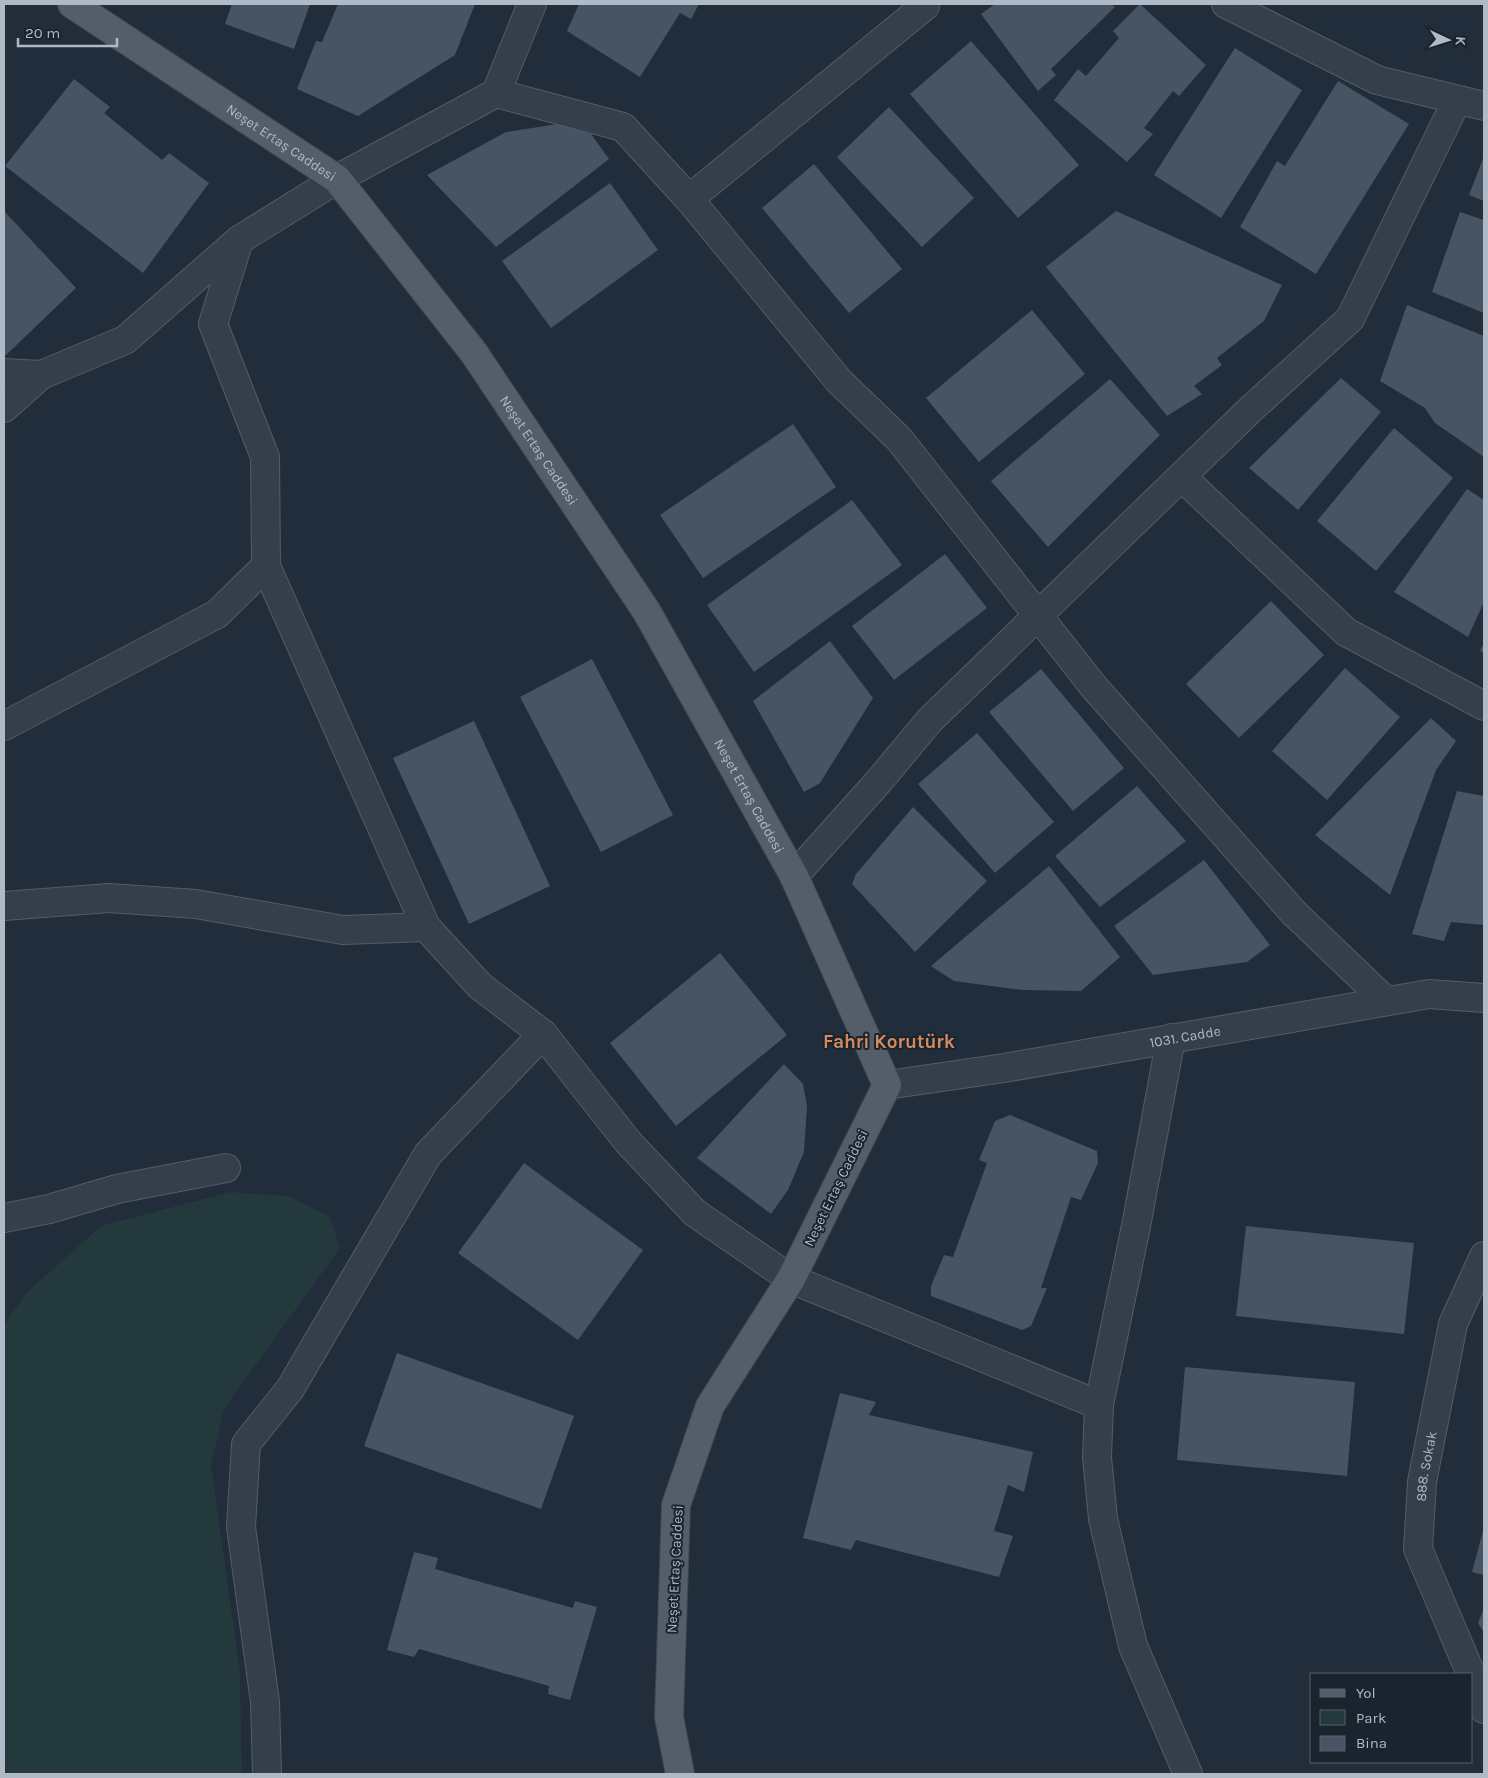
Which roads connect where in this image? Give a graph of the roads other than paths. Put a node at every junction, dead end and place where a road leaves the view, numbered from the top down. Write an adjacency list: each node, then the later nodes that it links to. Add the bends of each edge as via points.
1 (72, 4): 8 (main road, Neşet Ertaş Caddesi)
2 (532, 4): 5 (street)
3 (1226, 4): 6 (street, via 1377,80)
4 (925, 6): 9 (street)
5 (496, 92): 8 (street); 9 (street, via 623,127)
6 (1457, 100): 7 (street); 14 (street, via 1350,319)
7 (1484, 106)
8 (337, 179): 10 (street); 19 (main road, Neşet Ertaş Caddesi, via 474,353 647,612)
9 (690, 199): 16 (street, via 838,382 900,439)
10 (239, 240): 12 (street, via 125,340); 15 (street, via 213,324 265,457)
11 (4, 373): 12 (street)
12 (41, 375): 13 (street)
13 (4, 408)
14 (1182, 477): 16 (street); 17 (street, via 1346,632)
15 (266, 566): 18 (street, via 217,614); 21 (street)
16 (1038, 615): 19 (street, via 929,721); 23 (street, via 1094,687 1294,913)
17 (1484, 706)
18 (4, 726)
19 (794, 876): 26 (main road, Neşet Ertaş Caddesi)
20 (4, 906): 21 (street, via 109,898 196,904 343,930)
21 (426, 928): 24 (street, via 480,986)
22 (1484, 998): 23 (street, 1031. Cadde, via 1429,994)
23 (1386, 1001): 25 (street, 1031. Cadde)
24 (543, 1034): 30 (street, via 628,1142 694,1213); 35 (street, via 428,1154 290,1389 246,1444 241,1527 265,1702)
25 (1171, 1038): 26 (street, 1031. Cadde); 31 (street)
26 (887, 1085): 30 (main road, Neşet Ertaş Caddesi)
27 (226, 1168): 28 (street, via 117,1189)
28 (4, 1218)
29 (1484, 1256): 32 (street, 888. Sokak, via 1453,1324 1422,1482 1418,1549)
30 (791, 1279): 31 (street); 36 (main road, Neşet Ertaş Caddesi, via 710,1406 676,1505 669,1717)
31 (1100, 1405): 37 (street, via 1097,1457 1103,1519 1133,1646)
32 (1470, 1673)
33 (1473, 1681): 34 (street, 888. Sokak)
34 (1484, 1709)
35 (267, 1774)
36 (680, 1774)
37 (1188, 1774)

